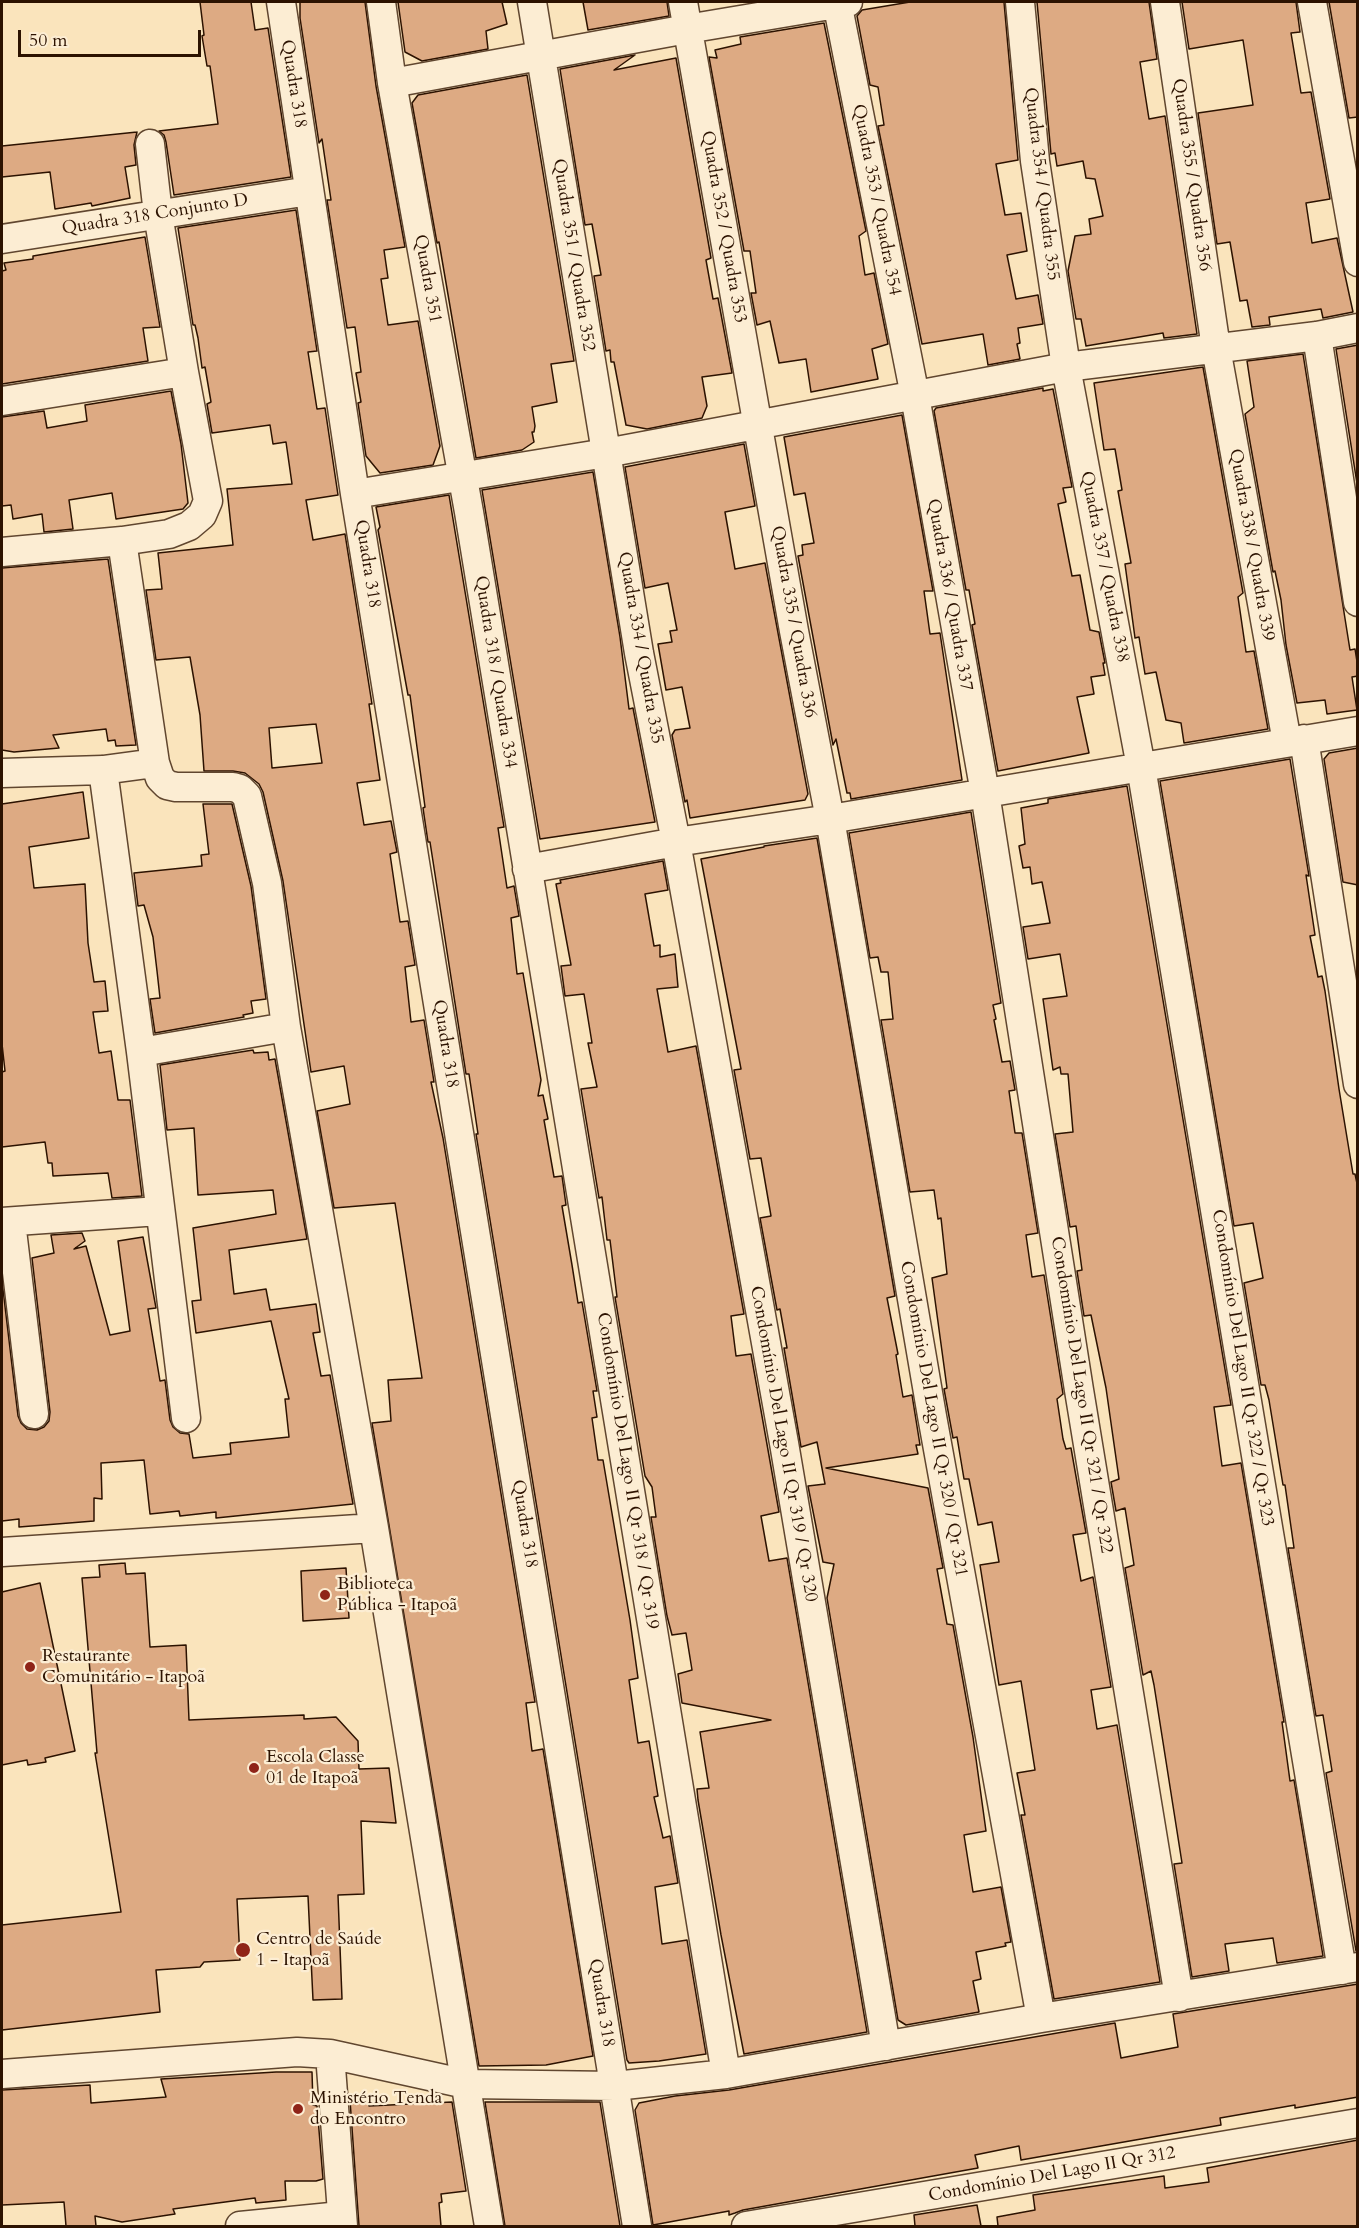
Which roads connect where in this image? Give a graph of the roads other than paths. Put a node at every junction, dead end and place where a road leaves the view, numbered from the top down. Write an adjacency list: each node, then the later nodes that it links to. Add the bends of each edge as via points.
1 (281, 2): 12 (street, Quadra 318)
2 (381, 2): 10 (street, Quadra 351)
3 (532, 2): 9 (street, Quadra 351 / Quadra 352)
4 (841, 2): 8 (street); 21 (street, Quadra 353 / Quadra 354)
5 (1020, 2): 19 (street, Quadra 354 / Quadra 355, via 1035,161)
6 (1165, 2): 18 (street, Quadra 355 / Quadra 356)
7 (1312, 2): 15 (street)
8 (685, 15): 9 (street); 23 (street, Quadra 352 / Quadra 353)
9 (540, 57): 10 (street); 24 (street, Quadra 351 / Quadra 352)
10 (392, 83): 25 (street, Quadra 351)
11 (150, 144): 13 (street)
12 (309, 191): 13 (street, Quadra 318 Conjunto D); 26 (street, Quadra 318)
13 (158, 214): 14 (street, Quadra 318 Conjunto D); 20 (street)
14 (2, 239)
15 (1358, 262)
16 (1358, 328): 17 (street)
17 (1317, 336): 18 (street); 29 (street)
18 (1216, 348): 19 (street); 31 (street, Quadra 338 / Quadra 339)
19 (1066, 367): 21 (street); 33 (street, Quadra 337 / Quadra 338)
20 (184, 372): 22 (street); 27 (street, via 208,501 202,515 189,526 169,534)
21 (915, 396): 23 (street); 36 (street, Quadra 336 / Quadra 337)
22 (2, 401)
23 (759, 424): 24 (street); 37 (street, Quadra 335 / Quadra 336)
24 (606, 453): 25 (street); 38 (street, Quadra 334 / Quadra 335)
25 (462, 475): 26 (street); 39 (street, Quadra 318 / Quadra 334)
26 (356, 494): 57 (street, Quadra 318)
27 (122, 541): 28 (street); 32 (street)
28 (2, 552)
29 (1358, 602)
30 (1358, 731): 31 (street)
31 (1296, 741): 33 (street); 42 (street, Quadra 338 / Quadra 339)
32 (155, 763): 34 (street); 40 (street, via 167,785 233,787 247,796 267,883)
33 (1141, 767): 36 (street); 49 (street, Condomínio Del Lago II Qr 322 / Qr 323)
34 (103, 770): 35 (street); 41 (street)
35 (2, 773)
36 (985, 794): 37 (street); 50 (street, Condomínio Del Lago II Qr 321 / Qr 322)
37 (830, 819): 38 (street); 51 (street, Condomínio Del Lago II Qr 320 / Qr 321, via 932,1416)
38 (676, 842): 39 (street); 52 (street, Condomínio Del Lago II Qr 319 / Qr 320, via 786,1455)
39 (527, 869): 55 (street, Condomínio Del Lago II Qr 318 / Qr 319)
40 (286, 1027): 41 (street); 47 (street)
41 (141, 1052): 43 (street)
42 (1358, 1084)
43 (159, 1211): 44 (street); 46 (street)
44 (6, 1222): 45 (street)
45 (34, 1414)
46 (186, 1418)
47 (374, 1528): 48 (street); 56 (street)
48 (2, 1552)
49 (1350, 1968): 50 (street)
50 (1179, 1997): 51 (street)
51 (1041, 2018): 52 (street)
52 (886, 2046): 55 (street)
53 (330, 2054): 54 (street, via 297,2052); 56 (street); 59 (street)
54 (2, 2074)
55 (726, 2074): 57 (street)
56 (466, 2084): 57 (street); 61 (street)
57 (615, 2086): 62 (street, Quadra 318)
58 (1358, 2123): 63 (street, Condomínio Del Lago II Qr 312)
59 (342, 2221): 60 (street)
60 (240, 2226)
61 (489, 2226)
62 (637, 2226)
63 (746, 2226)

